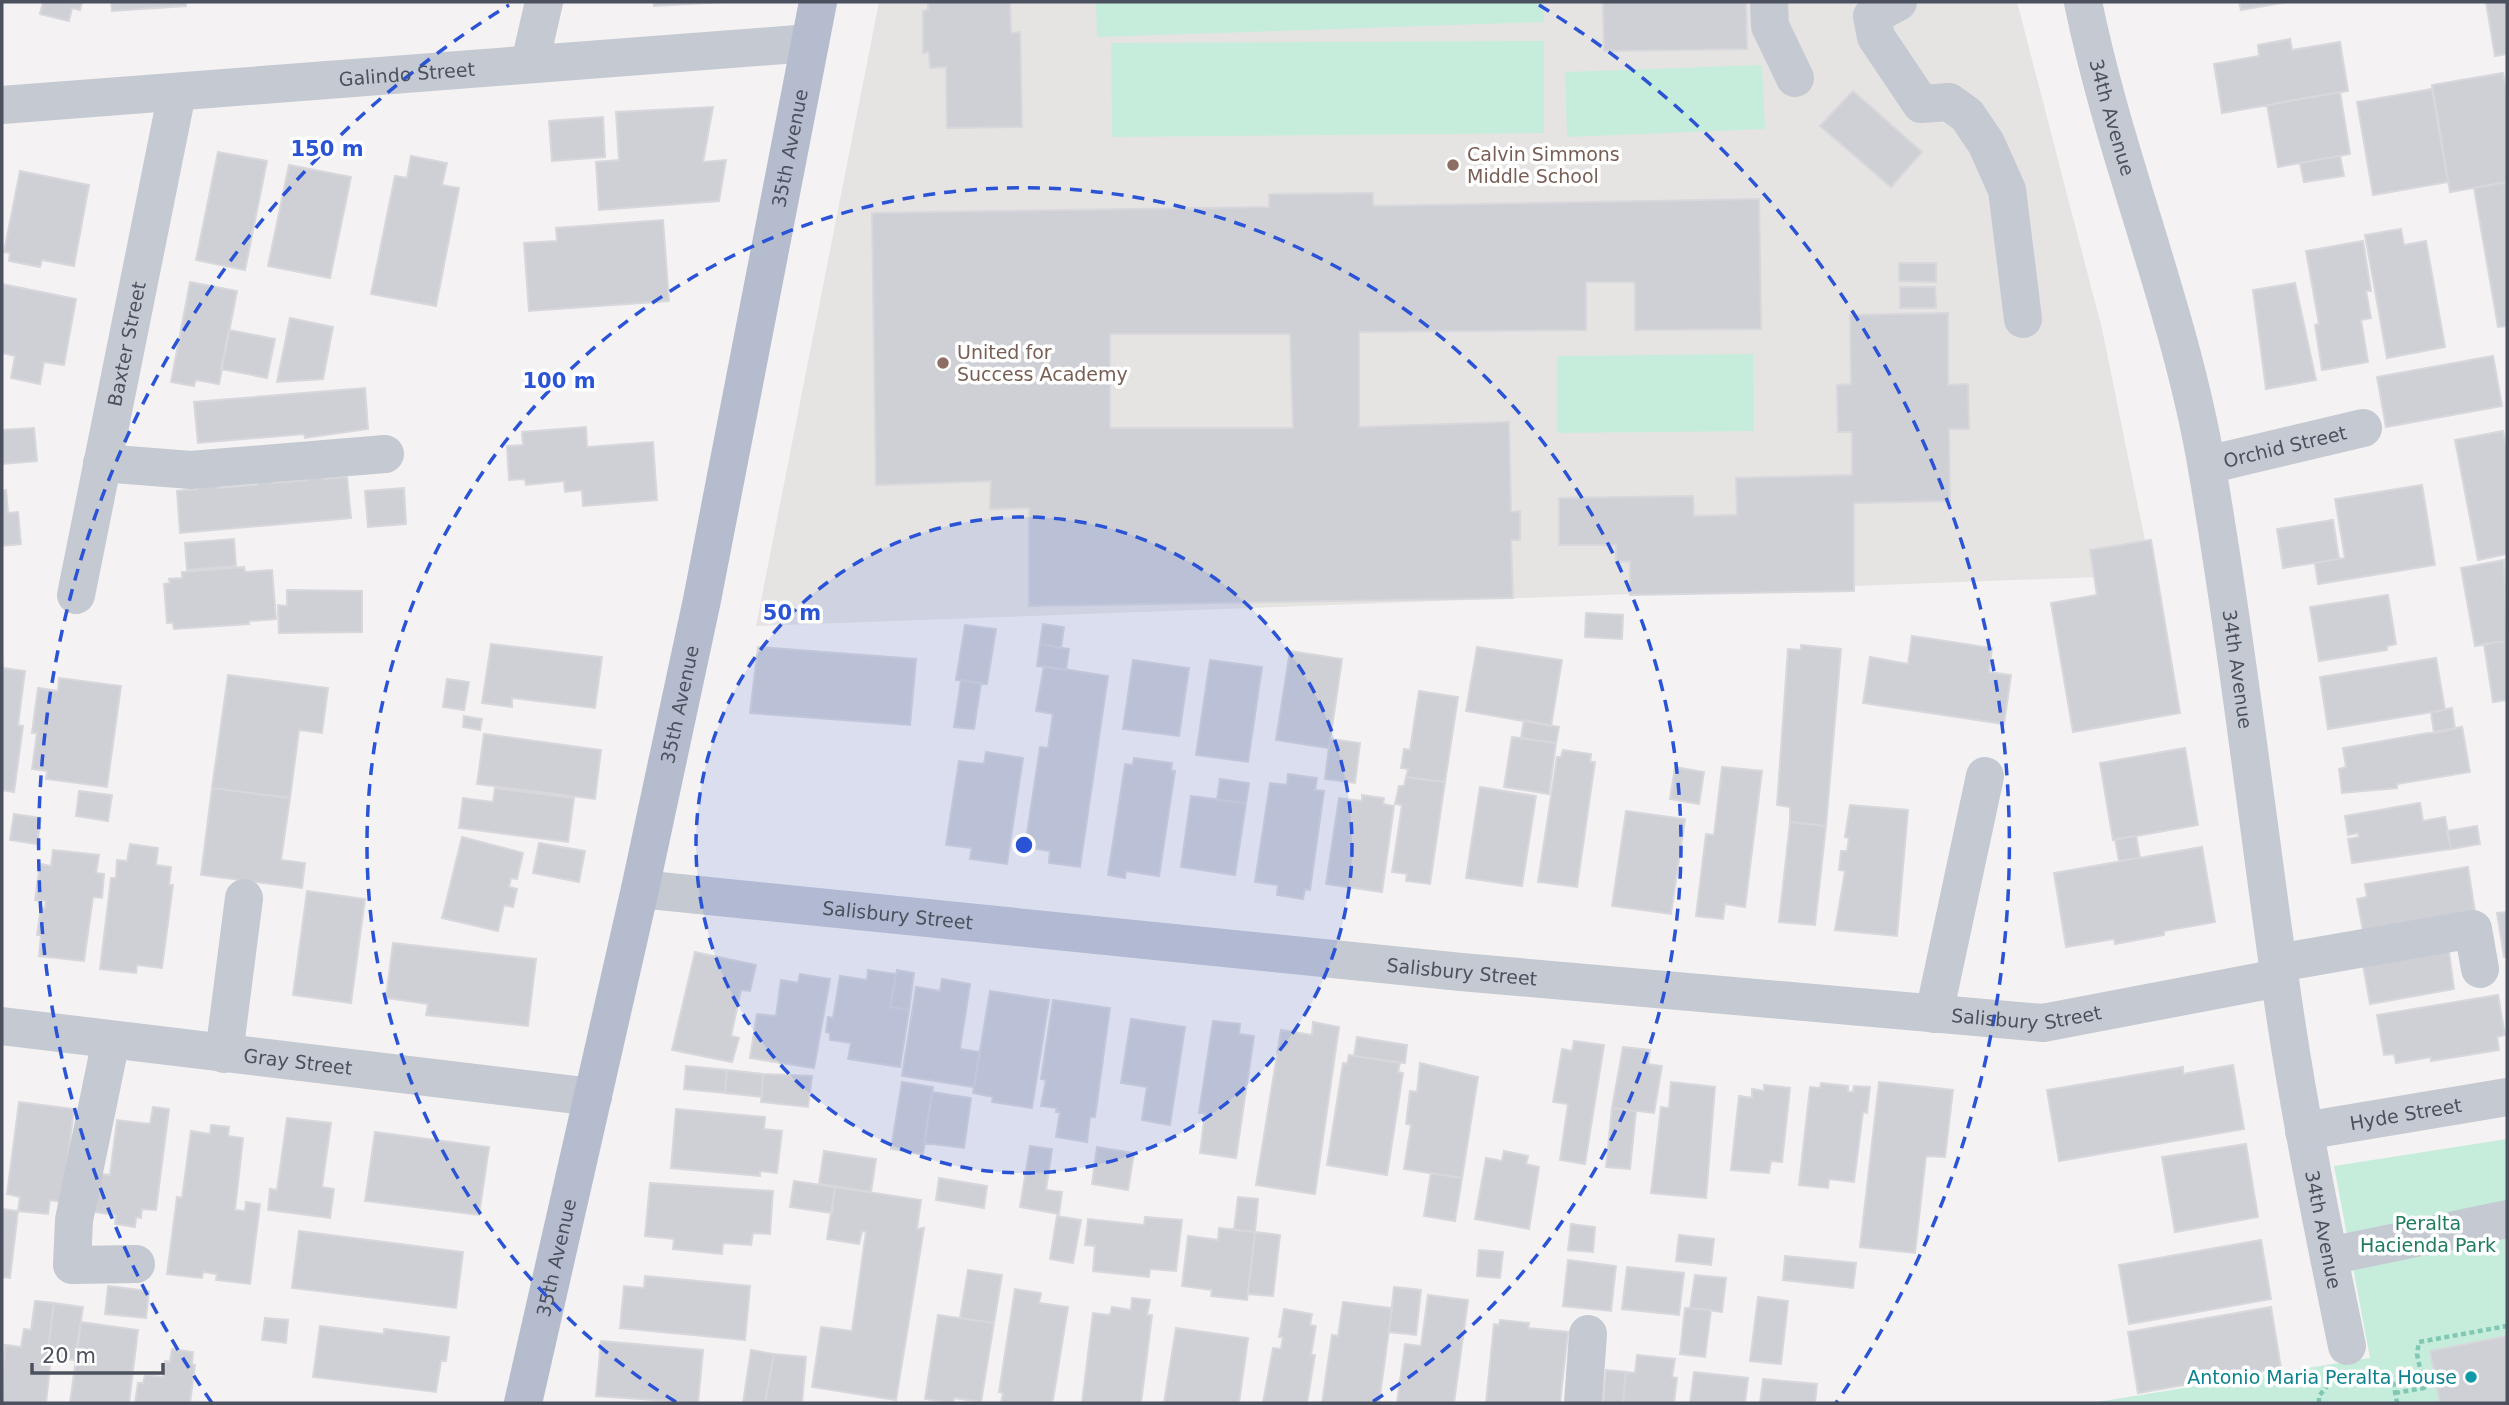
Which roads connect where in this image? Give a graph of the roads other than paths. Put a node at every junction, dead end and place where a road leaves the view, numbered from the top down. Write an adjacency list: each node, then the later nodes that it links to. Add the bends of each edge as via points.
1 (544, 2): 7 (street)
2 (818, 2): 6 (main road, 35th Avenue)
3 (1769, 2): 8 (street, via 1770,26)
4 (1898, 2): 11 (street, via 1872,16 1876,37 1922,104 1949,102 1967,116 1986,144 2007,190)
5 (2083, 2): 15 (street, 34th Avenue)
6 (810, 43): 7 (street, Galindo Street); 18 (main road, 35th Avenue, via 702,600)
7 (530, 63): 9 (street, Galindo Street)
8 (1795, 78)
9 (177, 93): 10 (street, Galindo Street); 14 (street, Baxter Street)
10 (2, 105)
11 (2023, 319)
12 (2363, 428): 15 (street, Orchid Street)
13 (385, 454): 14 (street, via 191,470)
14 (102, 463): 16 (street, Baxter Street)
15 (2207, 465): 21 (street, 34th Avenue)
16 (76, 595)
17 (1985, 776): 22 (street)
18 (640, 889): 22 (street, Salisbury Street, via 1461,972); 26 (main road, 35th Avenue)
19 (244, 898): 25 (street)
20 (2480, 969): 21 (street, Salisbury Street, via 2473,929)
21 (2279, 971): 22 (street, Salisbury Street, via 2043,1023); 28 (street, 34th Avenue)
22 (1934, 1014)
23 (2, 1026): 24 (street, Gray Street)
24 (111, 1040): 25 (street, Gray Street); 31 (street, via 74,1220 72,1265)
25 (224, 1054): 26 (street, Gray Street)
26 (593, 1097): 34 (main road, 35th Avenue)
27 (2507, 1097): 28 (street, Hyde Street)
28 (2304, 1131): 30 (street, 34th Avenue)
29 (2507, 1219): 30 (street)
30 (2329, 1256): 33 (street, 34th Avenue)
31 (136, 1264)
32 (1588, 1334): 35 (street)
33 (2347, 1346)
34 (523, 1403)
35 (1583, 1403)

